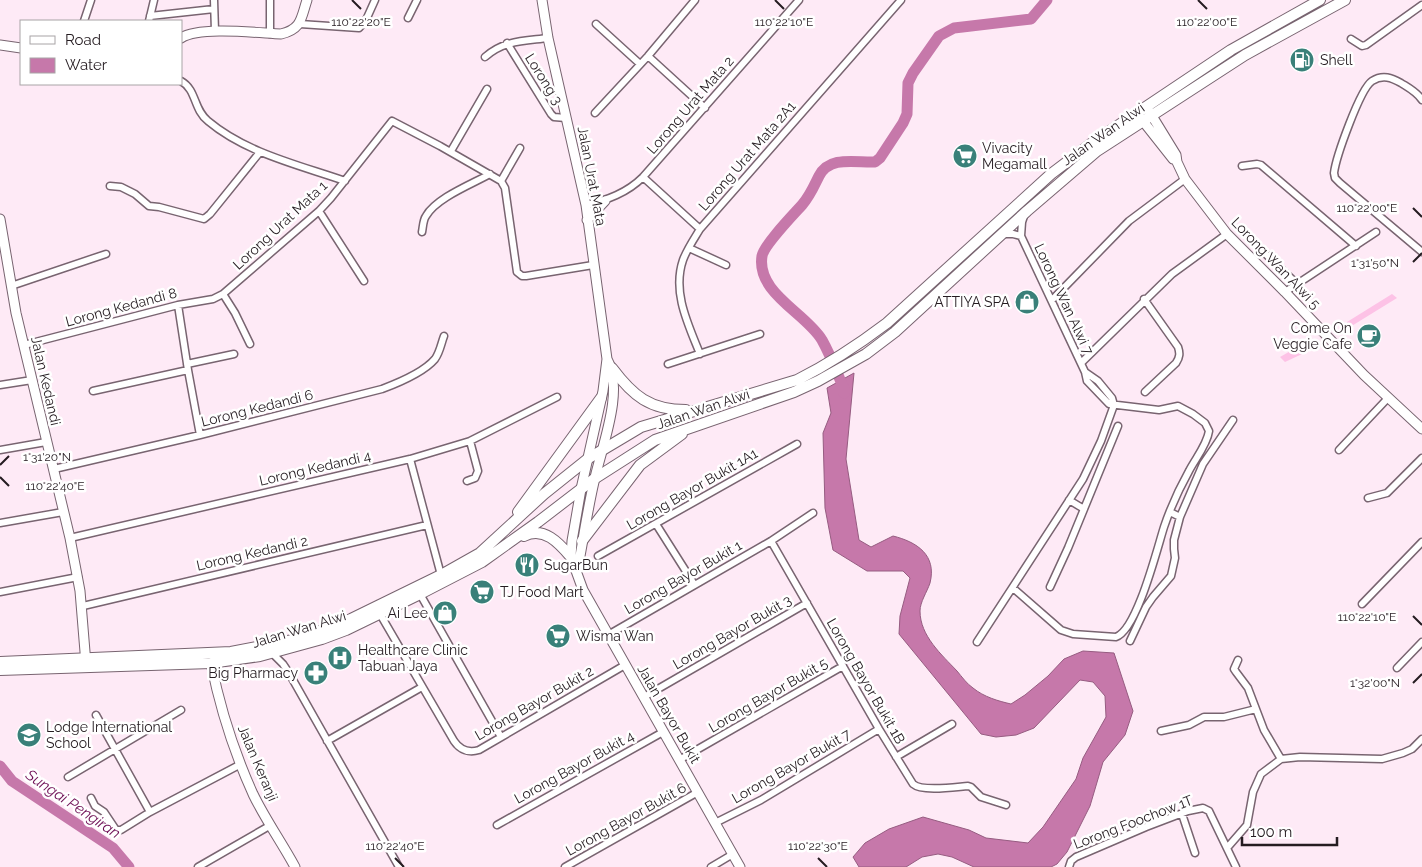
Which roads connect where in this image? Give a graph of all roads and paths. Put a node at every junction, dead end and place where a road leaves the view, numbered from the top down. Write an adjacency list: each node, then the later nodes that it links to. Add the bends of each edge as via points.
1 (91, 0): 18 (street)
2 (154, 0): 16 (street)
3 (214, 0): 15 (street)
4 (270, 0): 22 (street)
5 (307, 0): 19 (street)
6 (375, 0): 19 (street, via 359,28)
7 (416, 0): 17 (street)
8 (542, 0): 24 (street, Jalan Urat Mata)
9 (695, 0): 29 (street)
10 (799, 0): 36 (street, Lorong Urat Mata 2)
11 (901, 0): 57 (street, Lorong Urat Mata 2A1)
12 (1320, 0): 35 (main road, Jalan Wan Alwi, via 1231,50)
13 (1345, 0): 40 (main road, Jalan Wan Alwi, via 1245,55)
14 (1422, 5): 25 (street, via 1366,45)
15 (214, 9): 16 (street); 21 (street)
16 (150, 18)
17 (408, 18)
18 (84, 20)
19 (300, 24): 22 (street, via 287,33)
20 (596, 24): 31 (street)
21 (215, 31): 22 (street); 23 (street, via 192,33)
22 (270, 34)
23 (182, 38)
24 (548, 38): 26 (street, Lorong 3); 39 (street, Jalan Urat Mata)
25 (1351, 39)
26 (507, 43): 30 (street, Lorong 3); 39 (street, Lorong 3, via 551,114)
27 (0, 45): 28 (street)
28 (20, 48)
29 (648, 56): 31 (street); 36 (street)
30 (485, 57)
31 (640, 64): 38 (street)
32 (182, 82): 42 (street, via 189,86 197,108 208,122)
33 (487, 90): 43 (street)
34 (1422, 100): 66 (street, via 1416,92 1392,78 1379,77 1372,81 1362,94 1334,172 1340,183)
35 (1146, 105): 37 (main road, Jalan Wan Alwi); 40 (street, Lorong Wan Alwi 5)
36 (705, 108): 46 (street, Lorong Urat Mata 2)
37 (1136, 112): 40 (street, Lorong Wan Alwi 5); 96 (main road, Jalan Wan Alwi, via 1051,174 861,343 796,380)
38 (595, 113)
39 (566, 118): 52 (street, Jalan Urat Mata)
40 (1148, 119): 47 (street, Lorong Wan Alwi 5); 54 (main road, Jalan Wan Alwi, via 1098,151)
41 (520, 148): 49 (street)
42 (260, 152): 48 (street); 50 (street, via 204,219 149,206 135,194)
43 (451, 152): 45 (street, Lorong Urat Mata 1); 48 (street, Lorong Urat Mata 1, via 392,121)
44 (1242, 166): 64 (street, via 1261,165)
45 (490, 174): 49 (street, Lorong Urat Mata 1); 58 (street, via 435,206 425,217)
46 (643, 177): 51 (street, Lorong Urat Mata 2); 57 (street)
47 (1185, 179): 61 (street, Lorong Wan Alwi 5); 76 (street, via 1129,221)
48 (345, 181): 53 (street, Lorong Urat Mata 1)
49 (500, 181): 68 (street, via 520,275)
50 (110, 186)
51 (605, 201): 52 (street, Lorong Urat Mata 2); 56 (street)
52 (586, 205): 56 (street, Jalan Urat Mata)
53 (319, 211): 70 (street); 74 (street, Lorong Urat Mata 1)
54 (1026, 211): 60 (main road, Jalan Wan Alwi); 62 (street)
55 (0, 219): 72 (street, Jalan Kedandi)
56 (587, 220): 68 (street, Jalan Urat Mata)
57 (700, 229): 65 (street, Lorong Urat Mata 2A1)
58 (422, 232)
59 (1376, 232): 64 (street)
60 (1001, 234): 62 (street); 98 (main road, Jalan Wan Alwi, via 895,332 866,354 794,392)
61 (1228, 234): 73 (street, Lorong Wan Alwi 5); 75 (street, via 1172,274)
62 (1021, 236): 76 (street, Lorong Wan Alwi 7)
63 (1250, 238): 71 (street)
64 (1356, 246): 71 (street)
65 (689, 248): 69 (street); 83 (street, Lorong Urat Mata 2A1, via 683,261 680,292 683,310)
66 (1422, 252)
67 (106, 254): 72 (street)
68 (593, 265): 85 (street, Jalan Urat Mata)
69 (726, 265)
70 (364, 281)
71 (1297, 284): 73 (street)
72 (11, 286): 81 (street, Jalan Kedandi)
73 (1285, 292): 94 (street, Lorong Wan Alwi 5)
74 (223, 294): 77 (street, Lorong Kedandi 8); 80 (street)
75 (1144, 299): 84 (street); 91 (street, via 1180,352 1176,363)
76 (1052, 300): 84 (street, Lorong Wan Alwi 7)
77 (178, 305): 81 (street, Lorong Kedandi 8); 87 (street)
78 (760, 334): 83 (street)
79 (444, 336): 101 (street, Lorong Kedandi 6, via 439,353 429,365 393,385)
80 (250, 344)
81 (24, 346): 88 (street, Jalan Kedandi)
82 (234, 354): 87 (street)
83 (700, 354): 86 (street)
84 (1081, 363): 95 (street, Lorong Wan Alwi 7, via 1087,381 1105,401)
85 (610, 364): 93 (street); 96 (main road, via 634,394 645,401 671,410); 106 (street, via 612,401)
86 (668, 364)
87 (187, 367): 90 (street); 101 (street)
88 (32, 380): 89 (street); 103 (street, Jalan Kedandi)
89 (0, 385)
90 (93, 391)
91 (1145, 392)
92 (557, 397): 102 (street, Lorong Kedandi 4)
93 (601, 398): 108 (street); 122 (main road)
94 (1388, 398): 100 (street, Lorong Wan Alwi 5); 107 (street)
95 (1114, 404): 116 (street, via 1088,470); 119 (street, via 1159,410 1178,406 1208,427 1207,438)
96 (695, 410): 106 (main road, Jalan Wan Alwi, via 641,427)
97 (1234, 420): 121 (street, via 1203,464)
98 (696, 426): 112 (main road, Jalan Wan Alwi, via 655,440); 127 (main road, via 640,465)
99 (1118, 426): 117 (street)
100 (1421, 427)
101 (200, 435): 111 (street, Lorong Kedandi 6)
102 (470, 441): 110 (street, Lorong Kedandi 4); 113 (street, via 478,471 475,478)
103 (46, 442): 105 (street); 111 (street, Jalan Kedandi)
104 (797, 444): 124 (street, Lorong Bayor Bukit 1A1)
105 (0, 450)
106 (602, 450): 108 (main road, Jalan Wan Alwi); 112 (street)
107 (1339, 450)
108 (589, 458): 114 (street); 122 (main road, Jalan Wan Alwi)
109 (1422, 458): 115 (street, via 1387,492)
110 (410, 459): 125 (street); 126 (street, Lorong Kedandi 4)
111 (54, 469): 118 (street, Jalan Kedandi)
112 (594, 479): 114 (main road, Jalan Wan Alwi); 127 (street)
113 (467, 481)
114 (581, 489): 130 (main road, Jalan Wan Alwi); 132 (street)
115 (1368, 498)
116 (1069, 500): 117 (street); 138 (street)
117 (1084, 508): 137 (street)
118 (63, 512): 123 (street); 126 (street, Jalan Kedandi)
119 (1170, 512): 121 (street); 138 (street, via 1139,605 1119,636 1074,634 1061,630)
120 (813, 513): 128 (street, Lorong Bayor Bukit 1)
121 (1180, 517): 146 (street, via 1174,540 1172,576 1152,597)
122 (513, 522): 134 (main road, Jalan Wan Alwi, via 480,553)
123 (0, 523)
124 (656, 524): 131 (street, Lorong Bayor Bukit 1A1); 136 (street)
125 (427, 525): 134 (street); 143 (street, Lorong Kedandi 2)
126 (70, 538): 135 (street, Jalan Kedandi)
127 (582, 541): 133 (street)
128 (771, 541): 136 (street, Lorong Bayor Bukit 1); 141 (street, Lorong Bayor Bukit 1B)
129 (1422, 542): 142 (street)
130 (501, 548): 132 (main road, via 530,533 540,533 555,540); 140 (main road, Jalan Wan Alwi)
131 (598, 556)
132 (571, 557): 133 (street, Jalan Bayor Bukit)
133 (577, 572): 145 (street, Jalan Bayor Bukit, via 583,590)
134 (441, 575): 152 (main road, Jalan Wan Alwi, via 351,619 280,643 250,650)
135 (78, 577): 139 (street); 143 (street, Jalan Kedandi)
136 (694, 584): 145 (street, Lorong Bayor Bukit 1)
137 (1050, 587)
138 (1013, 588): 147 (street)
139 (0, 592)
140 (420, 594): 144 (main road, Jalan Wan Alwi); 167 (street)
141 (807, 603): 155 (street, Lorong Bayor Bukit 1B); 159 (street, Lorong Bayor Bukit 3)
142 (1362, 604)
143 (83, 606): 152 (street, Jalan Kedandi)
144 (380, 614): 149 (main road, Jalan Wan Alwi, via 346,630); 158 (street, Lorong Bayor Bukit 2)
145 (608, 635): 154 (street, Jalan Bayor Bukit)
146 (1130, 641)
147 (977, 642)
148 (1422, 642): 156 (street)
149 (273, 654): 153 (main road, Jalan Wan Alwi); 169 (street, via 283,664)
150 (1238, 660): 160 (street, via 1234,668 1248,688)
151 (0, 662): 152 (main road, Jalan Wan Alwi)
152 (86, 662): 153 (main road, Jalan Wan Alwi); 157 (main road, Jalan Wan Alwi)
153 (211, 663): 174 (street, Jalan Keranji, via 218,697)
154 (626, 665): 159 (street, Jalan Bayor Bukit); 167 (street, Lorong Bayor Bukit 2)
155 (843, 666): 164 (street, Lorong Bayor Bukit 1B); 172 (street, Lorong Bayor Bukit 5)
156 (1397, 668)
157 (0, 670)
158 (422, 688): 167 (street, Lorong Bayor Bukit 2, via 460,749 474,751); 169 (street)
159 (644, 697): 166 (street, Jalan Bayor Bukit)
160 (1256, 708): 165 (street, via 1224,717 1204,717 1189,725); 173 (street)
161 (181, 710): 170 (street)
162 (96, 715): 170 (street)
163 (952, 724): 171 (street)
164 (879, 729): 171 (street, Lorong Bayor Bukit 1B); 181 (street, Lorong Bayor Bukit 7, via 761,800)
165 (1161, 731)
166 (663, 732): 172 (street, Jalan Bayor Bukit); 183 (street, Lorong Bayor Bukit 4)
167 (501, 737)
168 (1422, 739): 173 (street, via 1412,749 1382,759 1300,757)
169 (327, 741): 189 (street)
170 (116, 749): 175 (street); 179 (street)
171 (896, 757): 178 (street, Lorong Bayor Bukit 1B, via 915,786 968,786 981,798)
172 (680, 760): 176 (street, Jalan Bayor Bukit)
173 (1281, 760): 184 (street, via 1261,774 1253,792 1245,828)
174 (241, 764): 179 (street); 182 (street, Jalan Keranji)
175 (68, 777)
176 (698, 792): 181 (street, Jalan Bayor Bukit); 190 (street, Lorong Bayor Bukit 6)
177 (91, 798): 179 (street, via 118,830)
178 (1006, 805)
179 (150, 812)
180 (1182, 814): 184 (street, Lorong Foochow 1T, via 1199,808 1210,811); 185 (street); 193 (street, Lorong Foochow 1T, via 1076,857)
181 (716, 823): 186 (street, Jalan Bayor Bukit)
182 (271, 825): 187 (street); 188 (street, Jalan Keranji)
183 (497, 825)
184 (1227, 848): 194 (street, Lorong Foochow 1T)
185 (1195, 853)
186 (733, 854): 191 (street); 192 (street, Jalan Bayor Bukit)
187 (198, 867)
188 (295, 867)
189 (399, 867)
190 (566, 867)
191 (711, 867)
192 (740, 867)
193 (1069, 867)
194 (1236, 867)

